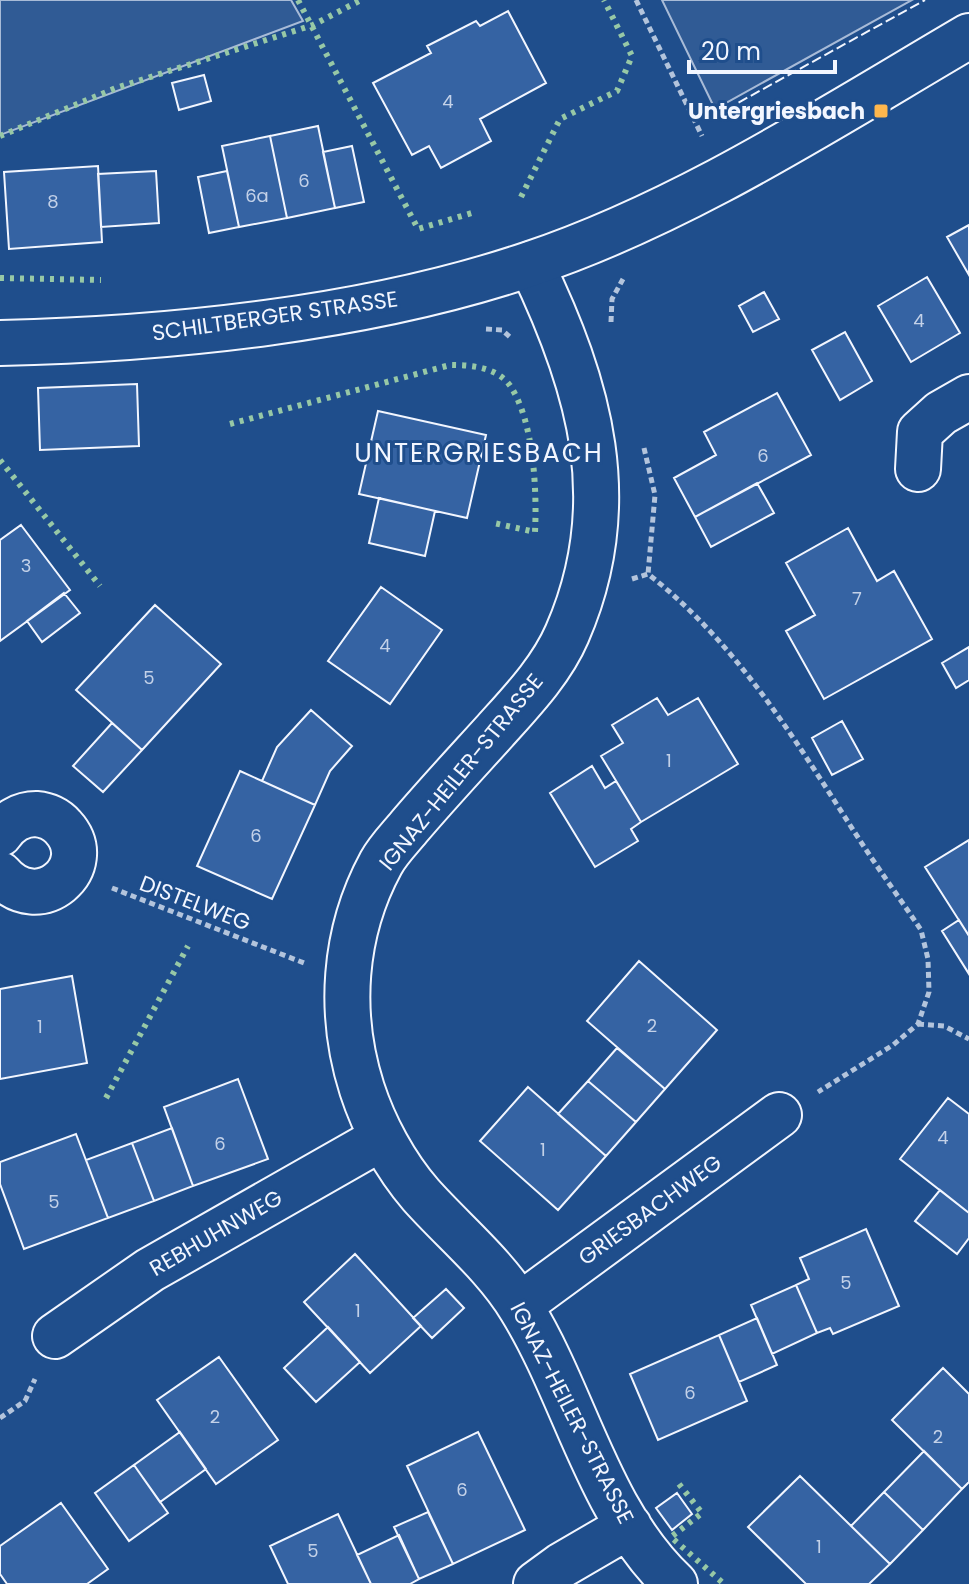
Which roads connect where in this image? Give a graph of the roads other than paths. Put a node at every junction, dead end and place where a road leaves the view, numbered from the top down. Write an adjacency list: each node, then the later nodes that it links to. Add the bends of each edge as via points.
1 (969, 36): 2 (street, SCHILTBERGER STRASSE, via 723,178)
2 (531, 264): 3 (street, SCHILTBERGER STRASSE, via 432,292 318,315 81,342); 9 (street, IGNAZ-HEILER-STRASSE, via 580,387 596,459 597,519 590,574 566,638 531,690 382,860 357,919 347,980 349,1040)
3 (0, 343)
4 (969, 397): 5 (street, via 920,432)
5 (918, 469)
6 (3, 823): 7 (street, via 21,816 47,816 68,832 74,858 62,881 42,892 18,890)
7 (0, 874)
8 (779, 1115): 10 (street, GRIESBACHWEG)
9 (382, 1138): 10 (street, IGNAZ-HEILER-STRASSE, via 418,1192); 11 (street, REBHUHNWEG, via 150,1270)
10 (520, 1305): 12 (street, IGNAZ-HEILER-STRASSE)
11 (55, 1336)
12 (629, 1526): 13 (street); 14 (street, IGNAZ-HEILER-STRASSE)
13 (536, 1584)
14 (675, 1584)

